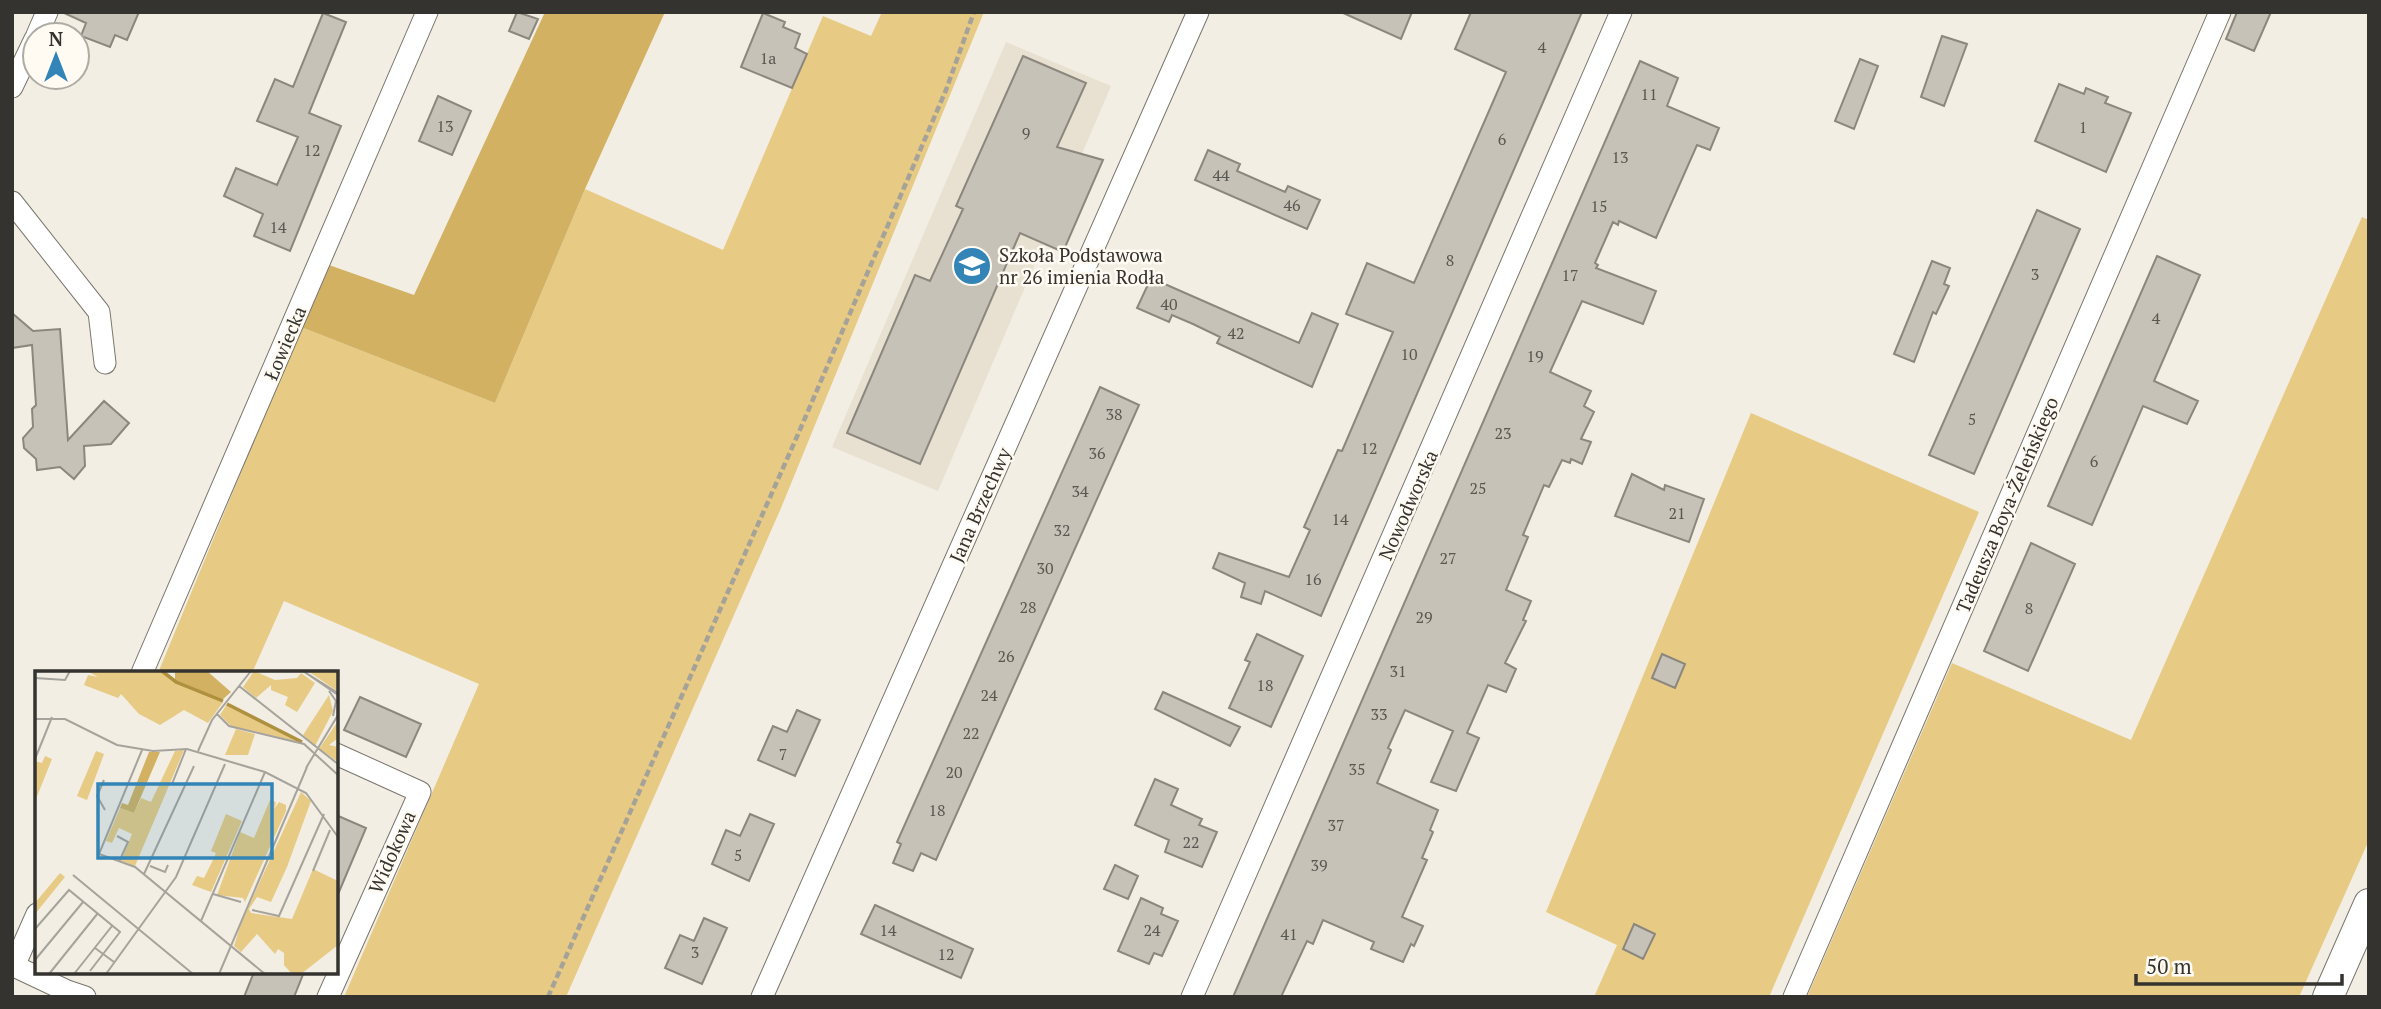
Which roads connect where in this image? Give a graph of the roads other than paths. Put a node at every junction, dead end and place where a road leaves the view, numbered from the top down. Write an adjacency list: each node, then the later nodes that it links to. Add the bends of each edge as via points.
1 (427, 12): 9 (street, Łowiecka)
2 (1198, 12): 15 (street, Jana Brzechwy)
3 (1621, 12): 16 (street, Nowodworska)
4 (2220, 12): 17 (street, Tadeusza Boya-Żeleńskiego)
5 (21, 68): 6 (street)
6 (12, 87)
7 (12, 202): 8 (street, via 99,312)
8 (105, 363)
9 (143, 671)
10 (338, 755): 14 (street, Widokowa, via 420,792)
11 (2369, 904): 18 (main road)
12 (35, 918): 13 (street, via 14,965)
13 (85, 997)
14 (328, 997)
15 (762, 997)
16 (1192, 997)
17 (1794, 997)
18 (2328, 997)

